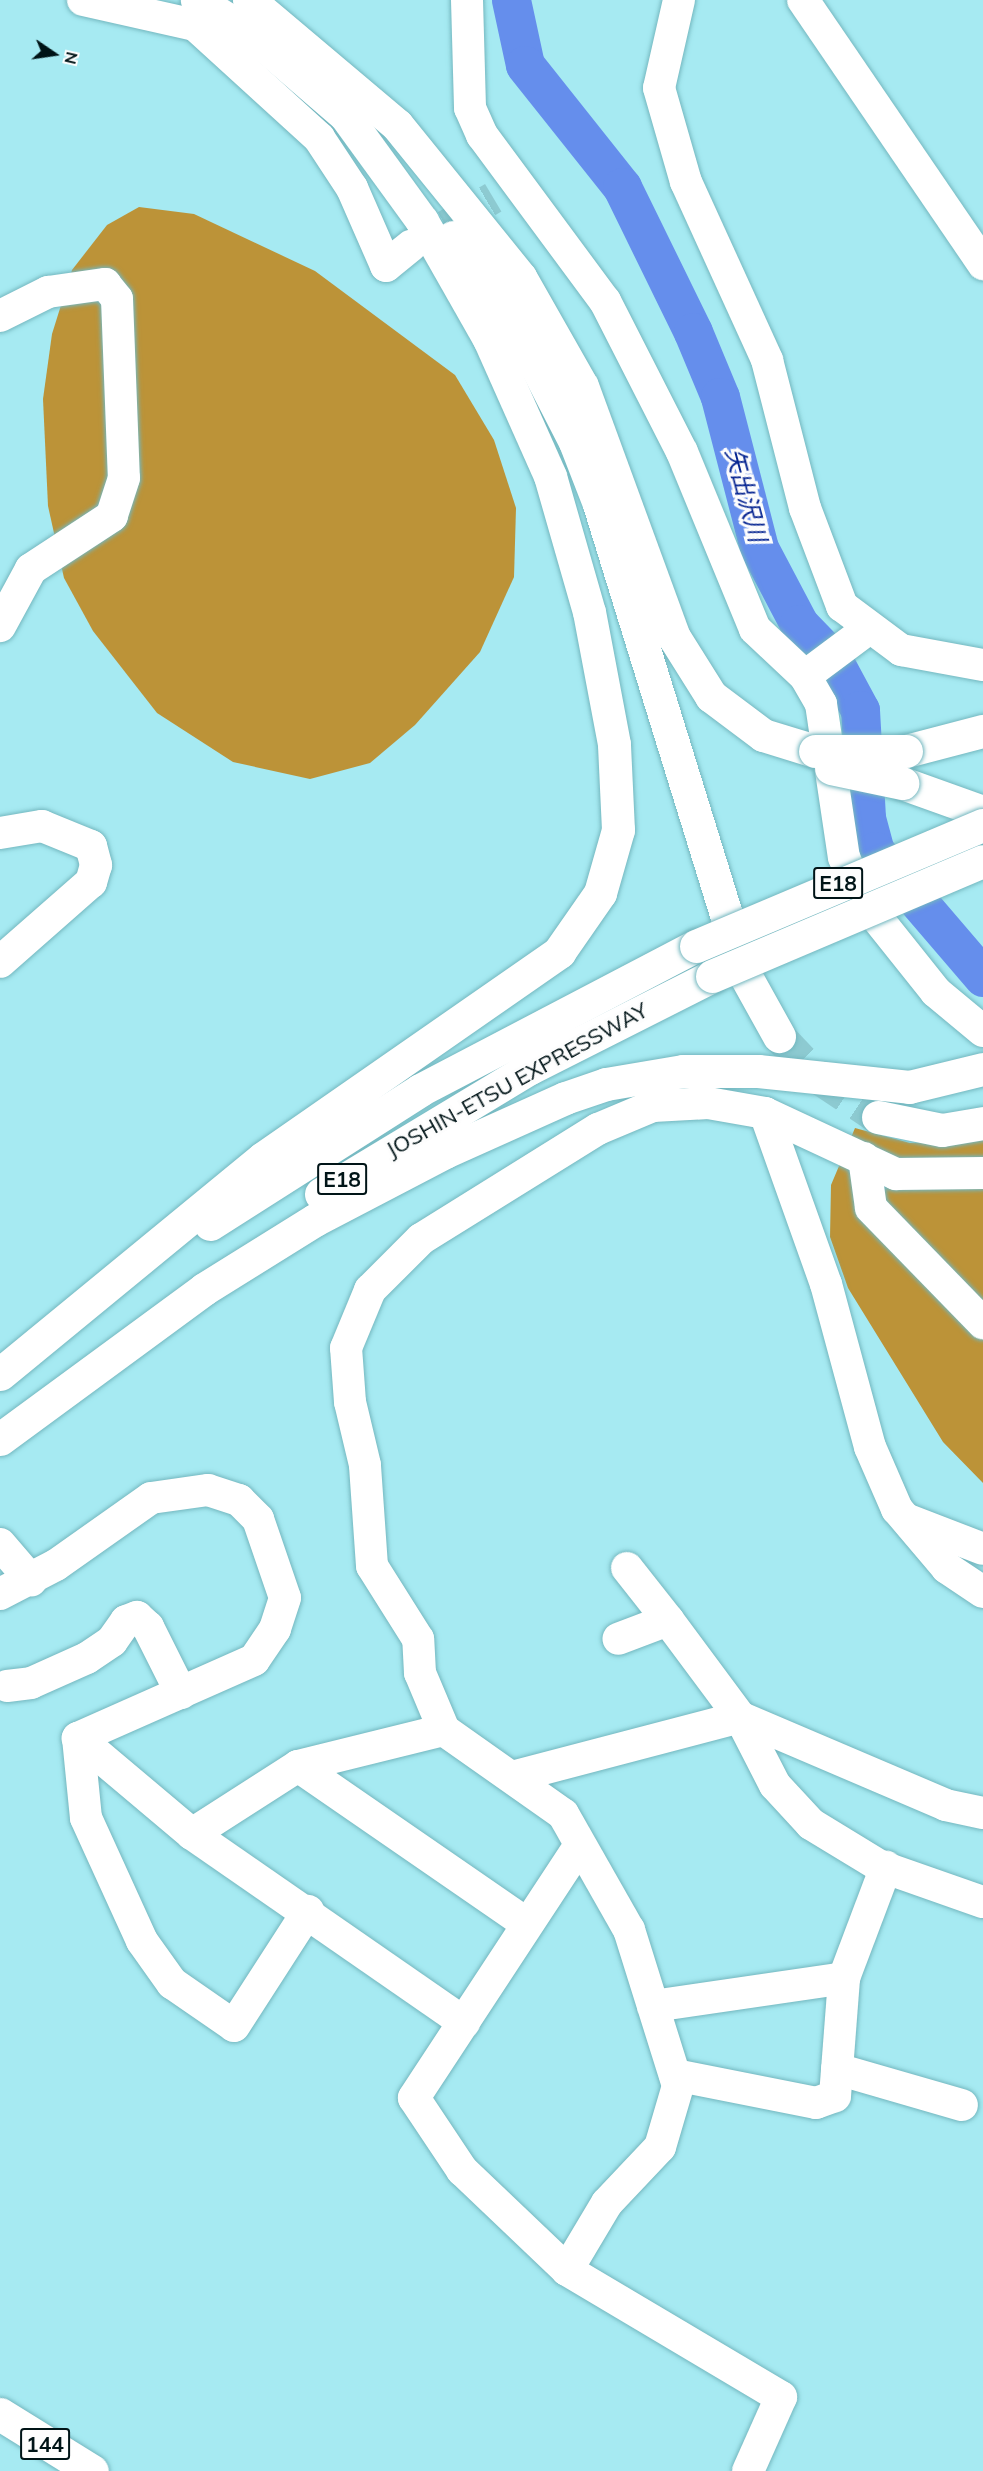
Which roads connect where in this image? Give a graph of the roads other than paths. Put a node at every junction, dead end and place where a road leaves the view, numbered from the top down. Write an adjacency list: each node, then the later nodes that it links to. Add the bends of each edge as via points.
1 (83, 0): 8 (street, via 195,25 319,138 352,188 386,266)
2 (197, 0): 7 (highway, via 260,41)
3 (249, 0): 16 (highway, via 397,124 520,278 582,386 674,637 711,696 761,741)
4 (467, 0): 14 (street, via 470,108 503,191 604,301 682,452 755,629)
5 (679, 0): 12 (street, via 658,88 686,182 767,360 806,508 842,606)
6 (802, 0): 9 (street)
7 (345, 115): 23 (highway, via 397,167 482,274 549,385 599,504 745,975); 31 (highway, via 457,278 550,476 589,612 612,734 618,811 610,863 582,925 559,952 263,1158)
8 (411, 246)
9 (983, 264)
10 (0, 316): 11 (street, via 48,292 105,284 117,299 124,478 112,516 31,569)
11 (0, 626)
12 (863, 632): 13 (street, via 901,650); 14 (street)
13 (983, 665)
14 (810, 672): 22 (street, via 821,704 844,857 861,898 936,992)
15 (983, 731): 16 (highway, bridge, via 906,751)
16 (815, 758): 17 (highway, bridge)
17 (983, 812)
18 (983, 825): 31 (highway, JOSHIN-ETSU EXPRESSWAY / E18, bridge, via 696,946 513,1037 323,1149 197,1233)
19 (0, 833): 21 (street, via 42,826 91,846 96,865 91,882)
20 (983, 861): 32 (highway, JOSHIN-ETSU EXPRESSWAY / E18, bridge, via 712,976 530,1068 344,1178 120,1334)
21 (0, 962)
22 (983, 1031)
23 (779, 1036)
24 (983, 1069): 33 (highway, via 909,1086 758,1071 683,1071 606,1084 565,1098 389,1179 315,1220 204,1289)
25 (765, 1113): 28 (street); 34 (street, via 826,1284 870,1447); 45 (street, via 708,1103 653,1106 598,1129 421,1239 370,1290 346,1348 350,1402 365,1465 372,1566 418,1638 420,1672)
26 (878, 1117): 27 (highway, via 942,1130)
27 (983, 1123)
28 (864, 1158): 29 (street, via 896,1174); 30 (street, via 871,1208)
29 (983, 1173)
30 (983, 1323)
31 (0, 1376)
32 (0, 1427)
33 (0, 1439)
34 (905, 1519): 35 (street); 38 (street, via 947,1568)
35 (983, 1549)
36 (16, 1563): 39 (street); 43 (street, via 151,1498 208,1490 239,1500 258,1519 285,1598 275,1629 254,1660)
37 (627, 1568): 40 (street)
38 (983, 1592)
39 (0, 1594)
40 (668, 1620): 41 (street); 44 (street)
41 (618, 1639)
42 (6, 1686): 43 (street, via 31,1683 87,1658 112,1641 126,1620 137,1617 148,1627)
43 (181, 1693): 46 (street)
44 (740, 1718): 48 (street); 49 (street, via 946,1805); 52 (street, via 775,1785 811,1824)
45 (444, 1730): 47 (street); 48 (street)
46 (78, 1738): 50 (street); 54 (street, via 86,1818 142,1941 172,1983 234,2026)
47 (298, 1766): 50 (street); 55 (street)
48 (512, 1777): 51 (street, via 563,1814)
49 (983, 1812)
50 (192, 1834): 54 (street)
51 (578, 1848): 55 (street); 57 (street, via 629,1930)
52 (886, 1867): 53 (street); 56 (street)
53 (983, 1902)
54 (308, 1911): 58 (street)
55 (526, 1923): 58 (street)
56 (844, 1978): 57 (street); 59 (street)
57 (653, 2006): 60 (street)
58 (464, 2022): 62 (street, via 414,2098 462,2170)
59 (837, 2069): 60 (street, via 835,2096 816,2103); 61 (street)
60 (675, 2075): 62 (street, via 678,2086 660,2147 607,2203)
61 (962, 2104)
62 (567, 2271): 65 (street, via 781,2397)
63 (0, 2414): 64 (highway, 144)
64 (78, 2468)
65 (748, 2471)

